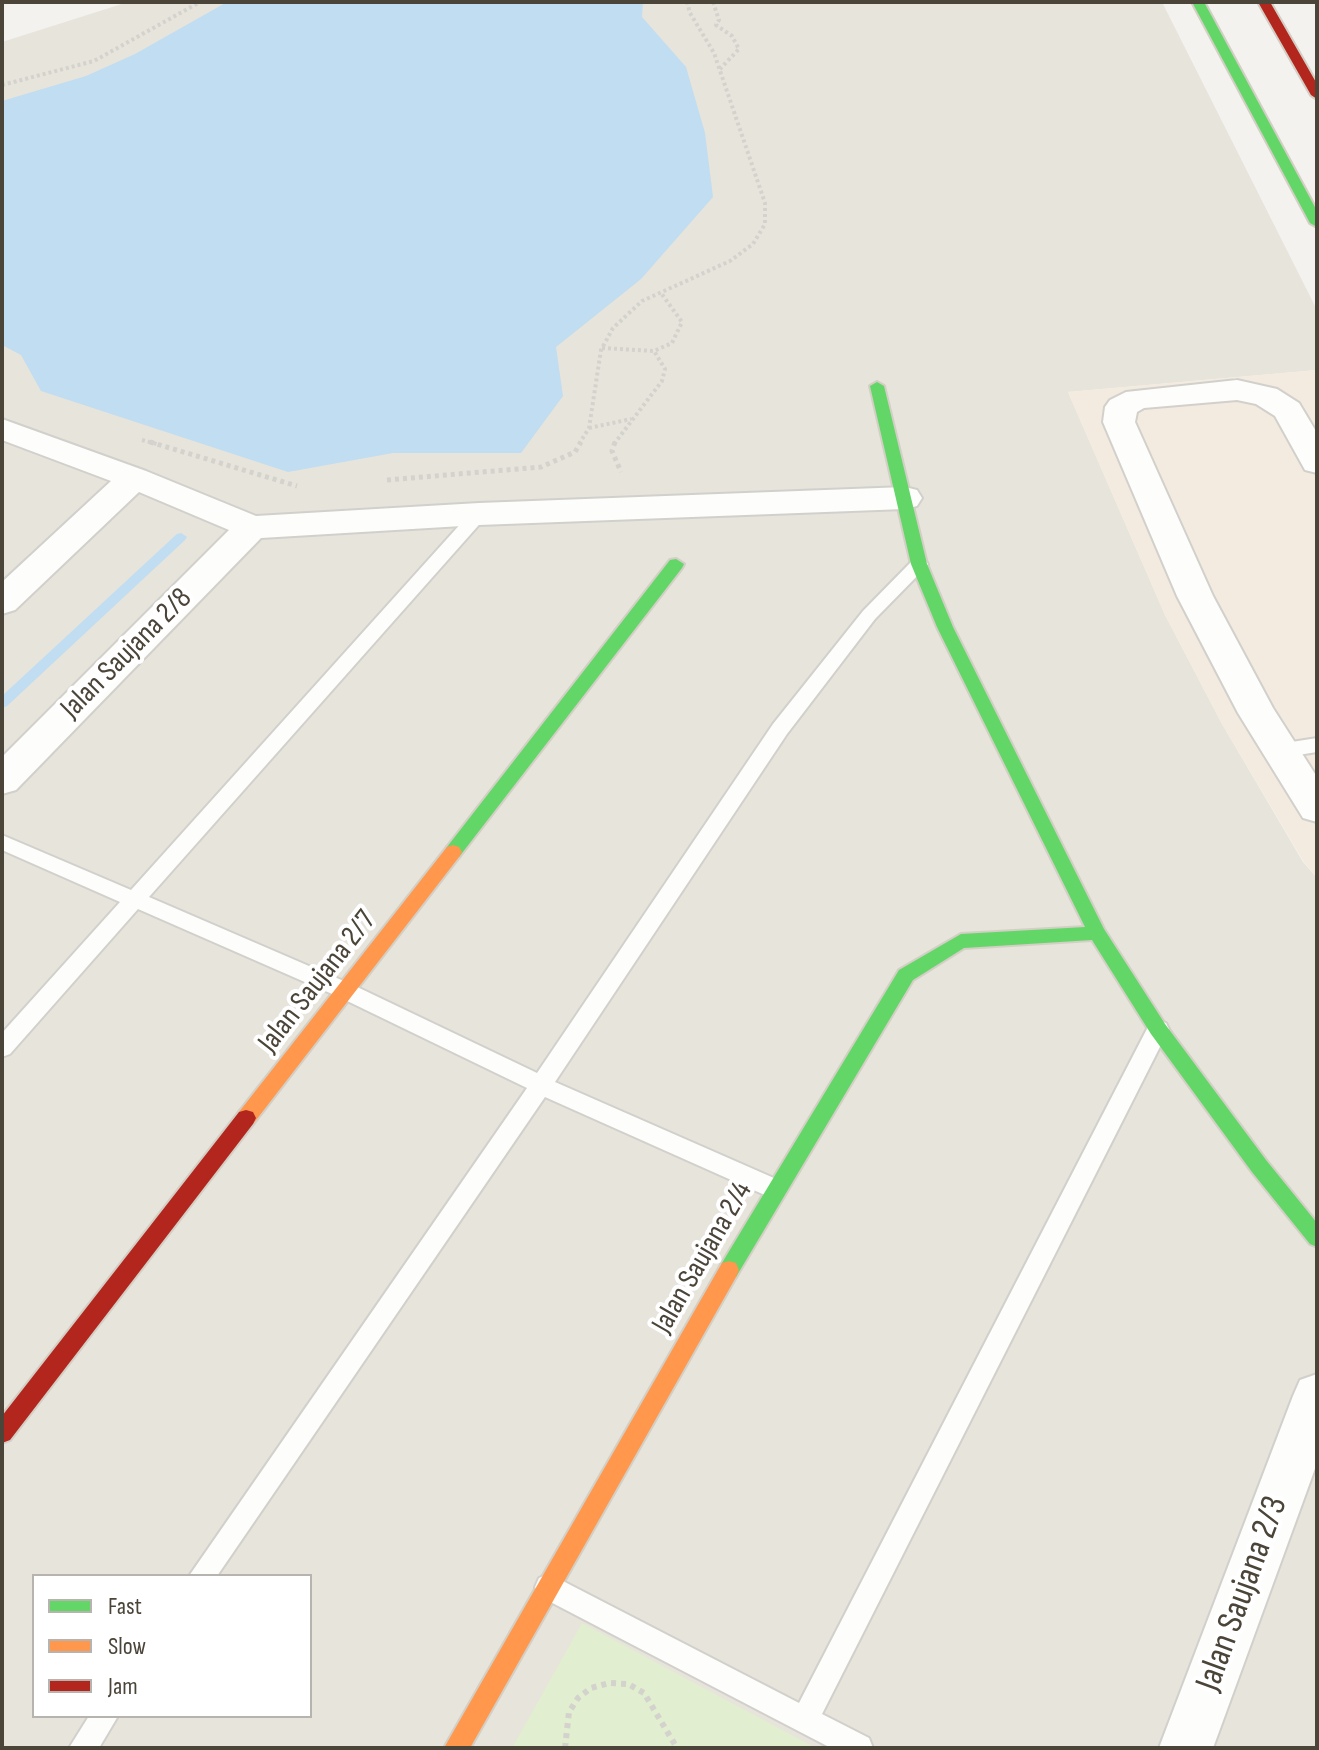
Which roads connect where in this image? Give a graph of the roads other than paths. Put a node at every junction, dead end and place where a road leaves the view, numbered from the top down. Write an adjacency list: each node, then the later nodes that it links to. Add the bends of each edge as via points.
1 (1198, 2): 4 (street)
2 (1264, 2): 3 (street)
3 (1317, 95)
4 (1317, 223)
5 (877, 386): 9 (street)
6 (2, 429): 8 (street)
7 (1317, 463): 16 (street, via 1288,410 1266,396 1237,390 1137,399 1121,407 1119,422 1195,596)
8 (134, 478): 11 (street); 14 (street)
9 (905, 498): 10 (street); 13 (street)
10 (479, 514): 11 (street); 20 (lane)
11 (252, 527): 17 (street, Jalan Saujana 2/8)
12 (676, 564): 22 (street, Jalan Saujana 2/7)
13 (919, 564): 21 (street); 25 (lane, via 869,615 780,729)
14 (2, 602)
15 (1317, 745): 16 (lane)
16 (1279, 751): 18 (street)
17 (2, 780)
18 (1317, 808)
19 (2, 842): 20 (lane)
20 (135, 898): 22 (lane); 24 (lane)
21 (1097, 933): 23 (street); 26 (street, Jalan Saujana 2/4, via 961,941 906,975)
22 (346, 991): 25 (lane); 29 (street, Jalan Saujana 2/7)
23 (1158, 1029): 27 (street); 33 (lane)
24 (2, 1048)
25 (541, 1085): 26 (lane); 30 (lane)
26 (775, 1189): 31 (street, Jalan Saujana 2/4)
27 (1317, 1238)
28 (1317, 1396): 37 (street, Jalan Saujana 2/3)
29 (2, 1433)
30 (203, 1574)
31 (548, 1587): 33 (lane); 35 (street, Jalan Saujana 2/4)
32 (104, 1718): 34 (lane)
33 (805, 1720): 36 (lane)
34 (83, 1748)
35 (456, 1748)
36 (859, 1748)
37 (1186, 1748)

